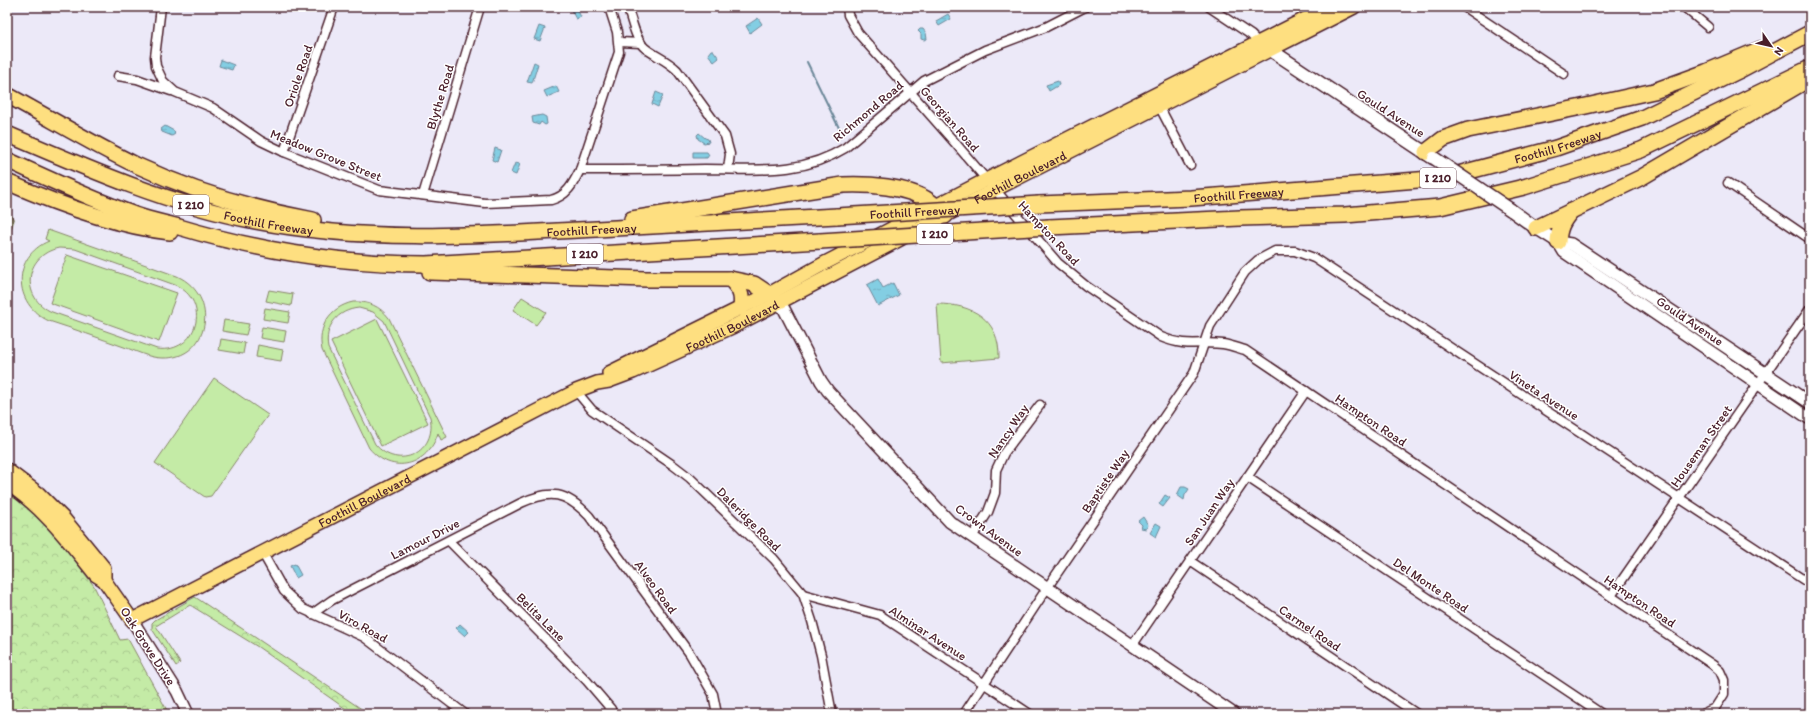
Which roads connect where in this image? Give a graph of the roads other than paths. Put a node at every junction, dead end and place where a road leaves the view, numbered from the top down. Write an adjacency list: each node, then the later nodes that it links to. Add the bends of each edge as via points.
1 (161, 7): 23 (street, Meadow Grove Street, via 156,66 163,81)
2 (334, 7): 28 (street, Oriole Road)
3 (480, 7): 37 (street, Blythe Road)
4 (609, 7): 16 (street, Meadow Grove Street)
5 (628, 7): 17 (street)
6 (847, 7): 24 (street, Georgian Road, via 848,15 858,33)
7 (1085, 7): 24 (street, Richmond Road, via 1046,27 985,50 924,81)
8 (1209, 7): 18 (street, Gould Avenue)
9 (1329, 7): 18 (main road, Foothill Boulevard)
10 (1354, 7): 18 (main road, Foothill Boulevard)
11 (1464, 7): 20 (street)
12 (1684, 7): 13 (street)
13 (1708, 27)
14 (1810, 29): 29 (highway, via 1654,91 1468,130 1443,139)
15 (1810, 33): 41 (highway, Foothill Freeway / I 210, bridge, via 1642,118 1556,148 1442,178 1191,198)
16 (619, 42): 17 (street); 33 (street, Meadow Grove Street, via 614,72)
17 (641, 43): 32 (street, via 677,70 725,136 730,154)
18 (1265, 46): 26 (main road, Foothill Boulevard); 29 (main road, Gould Avenue)
19 (1810, 68): 47 (highway, Foothill Freeway / I 210, bridge, via 1641,150 1524,187 1440,207 1345,215 1049,227 426,264)
20 (1564, 74)
21 (118, 76): 23 (street, via 137,79)
22 (1810, 78): 38 (highway, via 1642,177)
23 (175, 92): 28 (street, Meadow Grove Street, via 213,108 261,141)
24 (910, 92): 32 (street, Richmond Road, via 833,155 803,166 784,169); 36 (street, Georgian Road)
25 (7, 95): 42 (highway, via 103,149 210,194 283,214)
26 (1156, 102): 31 (street); 36 (main road, Foothill Boulevard)
27 (7, 134): 42 (highway, Foothill Freeway / I 210, via 128,186 218,213 256,222)
28 (284, 152): 37 (street, Meadow Grove Street, via 379,190)
29 (1430, 155): 40 (main road, Gould Avenue, bridge)
30 (7, 160): 43 (highway, Foothill Freeway / I 210, via 136,215)
31 (1190, 165)
32 (728, 169): 33 (street, Richmond Road)
33 (580, 170): 37 (street, Meadow Grove Street, via 571,187 559,198 551,200 485,203)
34 (7, 182): 43 (highway, via 56,203 146,230)
35 (1728, 183): 44 (street)
36 (990, 185): 39 (main road, Foothill Boulevard); 52 (street, Hampton Road, via 1058,263 1086,286 1161,337 1174,342)
37 (423, 195)
38 (1572, 210): 40 (highway); 45 (highway, via 1558,230)
39 (940, 212): 41 (highway, via 928,200 899,190 865,184 843,185); 49 (main road, Foothill Boulevard)
40 (1536, 228): 45 (street, Gould Avenue)
41 (542, 232): 42 (highway, Foothill Freeway / I 210)
42 (385, 235)
43 (213, 237): 47 (highway, Foothill Freeway / I 210, via 282,252)
44 (1810, 239)
45 (1558, 242): 53 (street, Gould Avenue, via 1571,244); 55 (street, Gould Avenue, via 1564,252)
46 (1258, 260): 52 (street, Baptiste Way, via 1245,272 1210,326); 65 (street, Vineta Avenue, via 1275,251 1295,251 1314,258)
47 (350, 261): 48 (highway, via 436,272)
48 (730, 279): 49 (highway, via 754,284); 50 (highway, via 741,292)
49 (774, 299): 50 (main road, Foothill Boulevard); 54 (main road, Foothill Boulevard, via 734,326 633,372); 66 (street, Crown Avenue, via 784,309 828,391 950,522)
50 (741, 308): 54 (main road, Foothill Boulevard, via 629,363 606,375)
51 (1810, 309): 53 (street, Houseman Street)
52 (1204, 344): 57 (street, Hampton Road, via 1223,344 1245,350); 72 (street, Baptiste Way, via 1194,373)
53 (1766, 374): 55 (street, Houseman Street); 58 (street, Gould Avenue)
54 (597, 383): 56 (main road, Foothill Boulevard)
55 (1758, 385): 60 (street, Gould Avenue); 65 (street, Houseman Street)
56 (576, 391): 68 (main road, Foothill Boulevard); 73 (street, Daleridge Road, via 592,410 690,478 774,560)
57 (1306, 391): 62 (street, San Juan Way); 74 (street, Hampton Road)
58 (1810, 403)
59 (1040, 405): 66 (street, Nancy Way, via 1004,453 996,470 995,493 988,512)
60 (1810, 419)
61 (7, 470): 70 (main road, Oak Grove Drive, via 39,494 64,519 104,568)
62 (1247, 477): 69 (street, San Juan Way); 88 (street, Del Monte Road)
63 (7, 483): 70 (main road, Oak Grove Drive, via 32,501 96,575)
64 (553, 494): 67 (street, Lamour Drive, via 543,494 527,500); 82 (street, Alveo Road, via 571,500 589,516 690,654 713,694)
65 (1680, 498): 71 (street, Vineta Avenue); 74 (street, Houseman Street)
66 (972, 537): 72 (street, Crown Avenue)
67 (449, 541): 75 (street, Lamour Drive, via 332,600); 81 (street, Belita Lane, via 587,681 611,708)
68 (262, 552): 75 (street, Viro Road, via 284,591); 76 (main road, Foothill Boulevard)
69 (1190, 561): 77 (street, San Juan Way); 87 (street, Carmel Road)
70 (104, 580): 76 (main road, Oak Grove Drive)
71 (1810, 584)
72 (1047, 588): 77 (street, Crown Avenue); 78 (street, Baptiste Way)
73 (803, 594): 78 (street, Alminar Avenue, via 880,615); 83 (street, Daleridge Road, via 821,655)
74 (1611, 596): 89 (street, Hampton Road, via 1720,671 1724,680 1724,694 1715,708)
75 (312, 614): 80 (street, Viro Road, via 364,637)
76 (132, 620): 79 (street, Oak Grove Drive, via 177,691)
77 (1132, 646): 86 (street, Crown Avenue)
78 (984, 684): 84 (street, Baptiste Way); 85 (street, Alminar Avenue)
79 (188, 714)
80 (465, 714)
81 (611, 714)
82 (717, 714)
83 (832, 714)
84 (964, 714)
85 (1030, 714)
86 (1234, 714)
87 (1417, 714)
88 (1602, 714)
89 (1702, 714)

